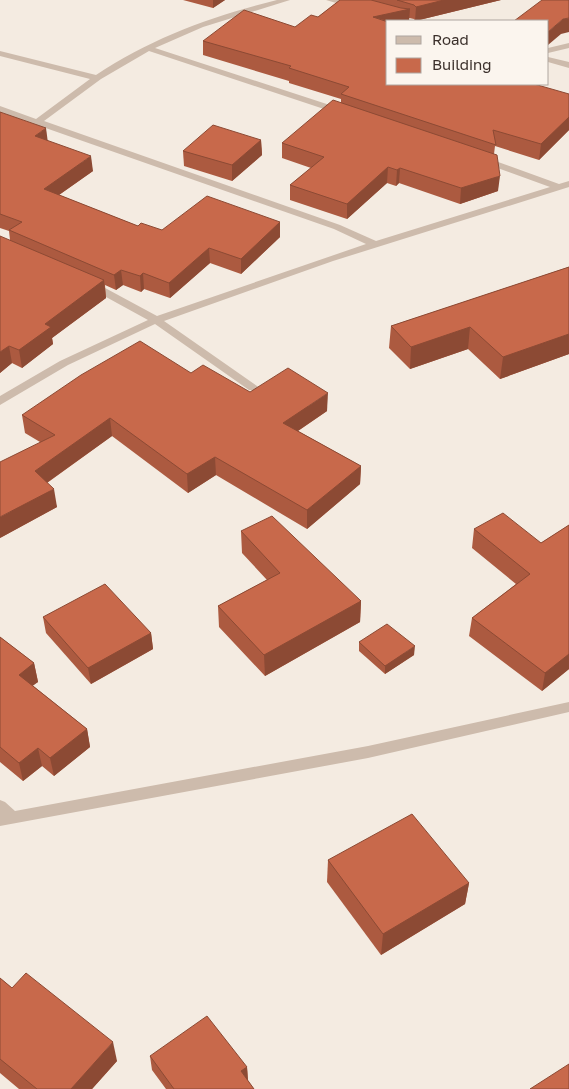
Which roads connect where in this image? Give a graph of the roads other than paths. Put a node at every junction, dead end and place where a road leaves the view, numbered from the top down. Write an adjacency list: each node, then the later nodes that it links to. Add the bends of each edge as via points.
1 (286, 0): 5 (street, via 242,11)
2 (330, 0): 3 (street)
3 (365, 10)
4 (569, 44): 6 (street)
5 (148, 48): 10 (street); 12 (street)
6 (549, 51)
7 (0, 53): 10 (street)
8 (549, 59): 9 (street)
9 (569, 65)
10 (96, 78): 13 (street)
11 (0, 109): 13 (street)
12 (353, 116)
13 (39, 121): 16 (street, via 336,227)
14 (474, 157): 15 (street)
15 (564, 185): 16 (street)
16 (376, 245): 18 (street)
17 (82, 281): 18 (street, via 101,288)
18 (156, 320): 19 (street); 20 (street, via 64,363)
19 (253, 388)
20 (0, 401)
21 (569, 707): 23 (street, via 368,752)
22 (0, 806): 23 (street)
23 (7, 819)

